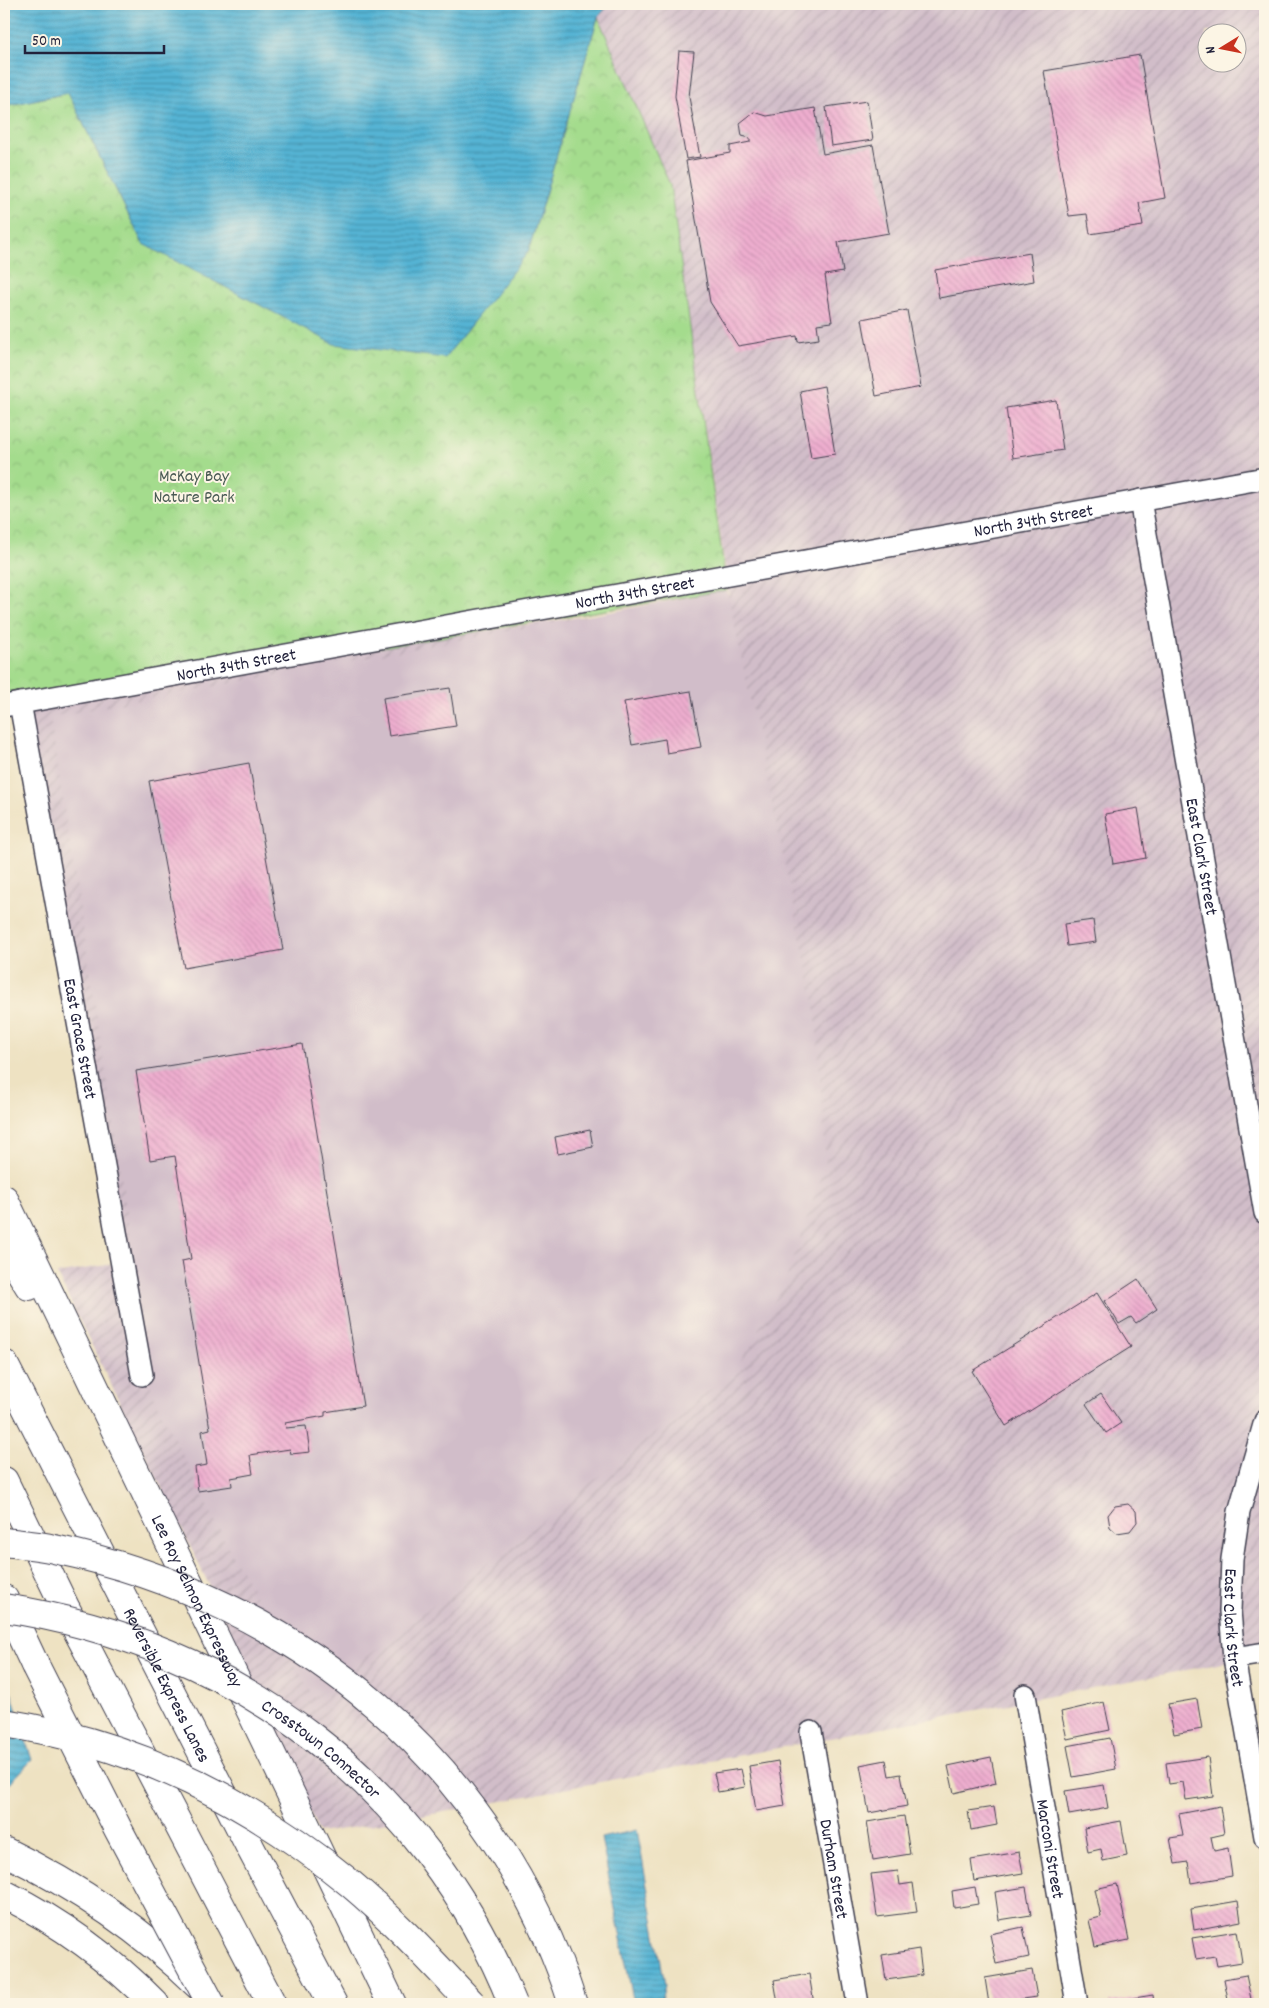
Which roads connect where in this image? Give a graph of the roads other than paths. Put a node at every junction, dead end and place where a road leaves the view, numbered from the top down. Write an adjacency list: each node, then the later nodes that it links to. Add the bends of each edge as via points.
1 (1265, 478): 2 (street, North 34th Street)
2 (1140, 500): 3 (street, North 34th Street); 5 (street, East Clark Street)
3 (12, 705): 8 (street, East Grace Street)
4 (4, 1199): 9 (highway, Lee Roy Selmon Expressway)
5 (1265, 1213)
6 (4, 1245): 9 (highway)
7 (4, 1364): 27 (highway, Reversible Express Lanes, bridge)
8 (142, 1376)
9 (97, 1393): 28 (highway, Lee Roy Selmon Expressway, bridge)
10 (1265, 1421): 16 (street, East Clark Street, via 1239,1512 1232,1559 1230,1611)
11 (4, 1481): 26 (highway, via 66,1609)
12 (4, 1542): 31 (highway, bridge, via 53,1548 119,1566 200,1594 301,1648 369,1697 412,1737 477,1813 532,1904)
13 (4, 1599): 24 (highway, bridge, via 118,1829)
14 (4, 1608): 30 (highway, Crosstown Connector, bridge, via 102,1629 174,1655 254,1697 324,1746 360,1777 430,1855 473,1920)
15 (1265, 1653): 16 (street)
16 (1234, 1658): 20 (street, East Clark Street)
17 (1025, 1695): 33 (street, Marconi Street)
18 (4, 1723): 29 (highway, bridge, via 64,1734 110,1747 215,1791 261,1818 352,1885 410,1938)
19 (811, 1732): 32 (street, Durham Street)
20 (1265, 1837)
21 (4, 1850): 25 (highway, via 88,1896 169,1956)
22 (4, 1894): 23 (highway, via 74,1936 128,1978)
23 (155, 2004)
24 (211, 2004)
25 (216, 2004)
26 (272, 2004)
27 (333, 2004)
28 (392, 2004)
29 (472, 2004)
30 (513, 2004)
31 (573, 2004)
32 (858, 2004)
33 (1077, 2004)

